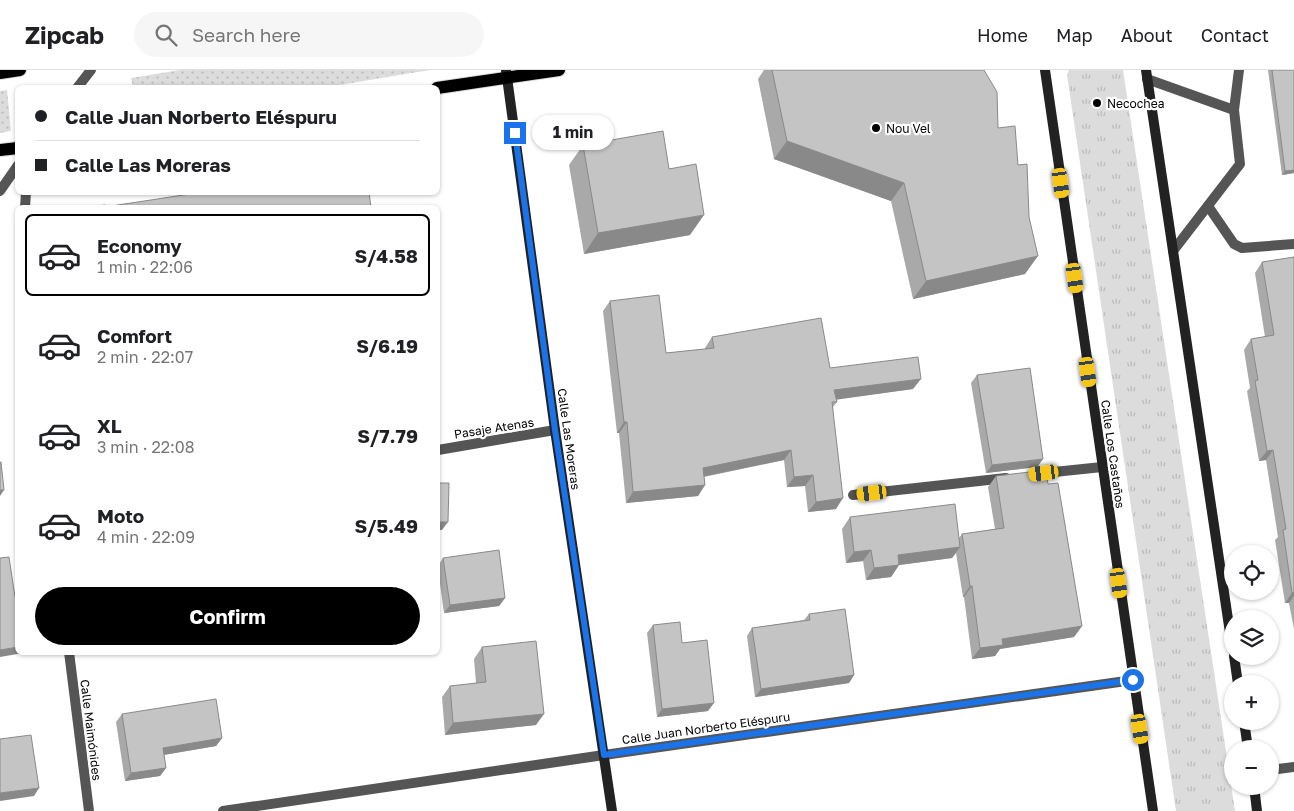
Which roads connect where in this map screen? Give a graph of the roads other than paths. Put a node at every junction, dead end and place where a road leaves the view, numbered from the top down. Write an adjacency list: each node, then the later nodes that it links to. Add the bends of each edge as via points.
1 (20, 70): 6 (main road)
2 (91, 70): 9 (street)
3 (559, 70): 7 (main road)
4 (1045, 70): 21 (street, Calle Los Castaños)
5 (1240, 70): 11 (street)
6 (0, 73)
7 (507, 74): 10 (main road); 19 (street, Calle Las Moreras)
8 (1146, 75): 11 (street); 18 (street)
9 (79, 85)
10 (440, 87)
11 (1234, 110): 16 (street, via 1240,164)
12 (15, 148): 13 (main road)
13 (0, 150)
14 (15, 170): 15 (street)
15 (0, 191)
16 (1208, 206): 17 (street, via 1234,244 1242,248); 18 (street)
17 (1294, 244)
18 (1173, 251): 23 (street)
19 (555, 430): 20 (street, Pasaje Atenas); 26 (street, Calle Las Moreras)
20 (440, 450)
21 (1102, 467): 22 (street); 25 (street, Calle Los Castaños)
22 (853, 495)
23 (1227, 610)
24 (69, 655): 30 (street, Calle Maimónides)
25 (1133, 680): 26 (street, Calle Juan Norberto Eléspuru); 33 (street, Calle Los Castaños)
26 (604, 755): 31 (street, Calle Juan Norberto Eléspuru); 32 (street, Calle Las Moreras)
27 (1294, 766): 28 (street)
28 (1279, 768)
29 (1255, 795): 34 (street)
30 (89, 811)
31 (223, 811)
32 (612, 811)
33 (1153, 811)
34 (1257, 811)

